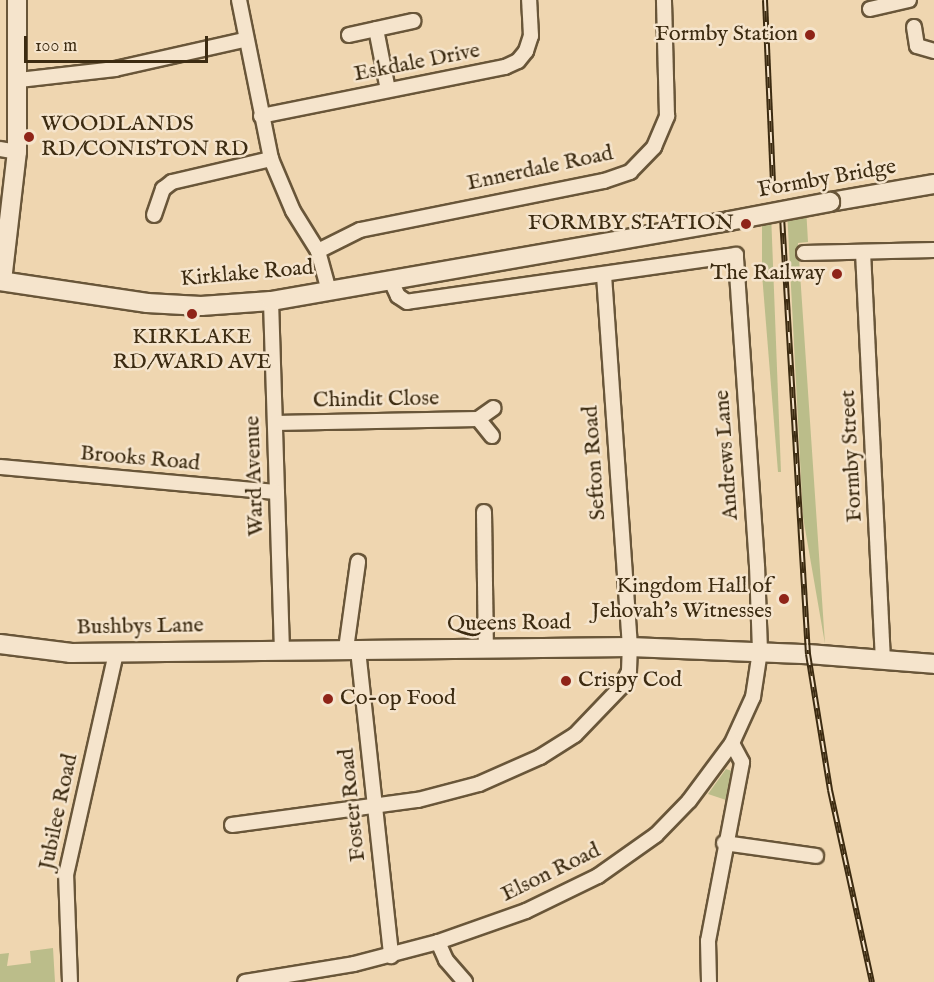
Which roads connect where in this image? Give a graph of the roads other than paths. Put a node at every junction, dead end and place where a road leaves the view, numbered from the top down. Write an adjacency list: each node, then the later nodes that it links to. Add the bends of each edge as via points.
1 (17, 0): 13 (street)
2 (239, 0): 11 (street)
3 (529, 0): 14 (street, Eskdale Drive, via 531,36 518,61 505,67)
4 (664, 0): 22 (street, Ennerdale Road, via 667,116 654,147 630,172 604,182 360,230)
5 (909, 0): 6 (street)
6 (870, 9)
7 (413, 21): 9 (street)
8 (914, 27): 12 (street, via 916,46)
9 (376, 29): 10 (street); 14 (street)
10 (349, 34)
11 (244, 40): 13 (street, via 115,69); 15 (street)
12 (934, 51)
13 (19, 80): 16 (street)
14 (388, 90): 15 (street, Eskdale Drive)
15 (261, 116): 17 (street)
16 (8, 150): 26 (street)
17 (271, 159): 19 (street, via 172,182 163,189); 22 (street, via 293,211)
18 (934, 184): 20 (street, Formby Bridge, bridge)
19 (154, 215)
20 (729, 221): 27 (street, Kirklake Road)
21 (934, 250): 23 (street)
22 (318, 251): 28 (street)
23 (863, 252): 24 (street); 45 (street, Formby Street)
24 (804, 253)
25 (604, 276): 27 (street, via 407,302 398,296); 39 (street, Sefton Road); 43 (street, Andrews Lane, via 736,255)
26 (1, 281): 29 (street, Kirklake Road, via 147,303 201,306)
27 (392, 281): 28 (street, Kirklake Road)
28 (329, 291): 29 (street, Kirklake Road)
29 (271, 301): 32 (street, Ward Avenue)
30 (494, 408): 31 (street)
31 (478, 419): 32 (street, Chindit Close); 33 (street)
32 (275, 423): 35 (street, Ward Avenue)
33 (492, 436)
34 (0, 467): 35 (street, Brooks Road)
35 (277, 492): 40 (street, Ward Avenue)
36 (484, 512): 41 (street)
37 (358, 562): 42 (street, Foster Road)
38 (0, 644): 44 (street, Bushbys Lane, via 50,651)
39 (630, 647): 41 (street, Queens Road); 43 (street, Queens Road); 48 (street, Sefton Road, via 629,671 621,687 594,719 557,747 479,784)
40 (282, 649): 42 (street, Queens Road); 44 (street, Bushbys Lane)
41 (486, 649): 42 (street, Queens Road)
42 (352, 650): 48 (street, Foster Road)
43 (760, 651): 45 (street, Queens Road); 47 (street, Elson Road, via 753,697)
44 (116, 652): 55 (street, Jubilee Road, via 66,875)
45 (883, 659): 46 (street, Queens Road)
46 (934, 664)
47 (732, 743): 50 (street, via 742,762); 52 (street, Elson Road, via 689,801 656,835 625,859 564,894 497,923)
48 (374, 807): 49 (street, Sefton Road); 53 (street, Foster Road)
49 (232, 825)
50 (724, 843): 51 (street); 58 (street, via 708,941)
51 (816, 856)
52 (438, 942): 53 (street, Elson Road); 57 (street, via 450,966)
53 (391, 956): 54 (street, Elson Road)
54 (308, 977): 56 (street, Elson Road)
55 (70, 982)
56 (245, 982)
57 (465, 982)
58 (709, 982)

